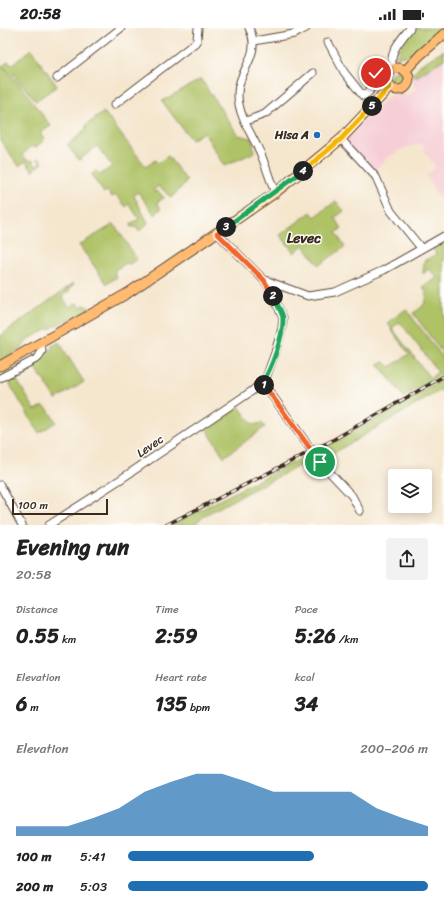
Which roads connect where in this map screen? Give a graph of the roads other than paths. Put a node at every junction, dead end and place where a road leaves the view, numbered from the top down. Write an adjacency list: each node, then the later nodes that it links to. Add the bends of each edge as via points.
1 (121, 28): 12 (street)
2 (198, 28): 14 (street, via 195,43)
3 (249, 28): 7 (street)
4 (306, 28): 7 (street, via 294,34)
5 (410, 28): 10 (street, via 392,55)
6 (444, 34): 9 (main road)
7 (254, 41): 15 (street, via 251,59 238,88 240,109)
8 (328, 42): 10 (street, via 344,72 363,96 369,92 376,73)
9 (405, 71): 10 (main road, via 402,68); 13 (main road, via 409,79 406,86 398,90)
10 (390, 72): 13 (main road, via 387,79)
11 (314, 73): 15 (street, via 264,114)
12 (57, 78)
13 (390, 87): 16 (main road)
14 (114, 105)
15 (246, 121): 17 (street)
16 (341, 139): 17 (main road); 20 (street, via 376,177 391,211)
17 (275, 193): 18 (main road)
18 (217, 233): 21 (street); 22 (main road, via 128,293)
19 (444, 236): 20 (street)
20 (421, 248): 21 (street, via 384,270 335,292 308,296)
21 (264, 280): 25 (street, via 283,318 276,353)
22 (41, 343): 23 (main road); 24 (street, via 42,351 38,358)
23 (0, 366)
24 (0, 378)
25 (262, 383): 27 (street, via 320,462 352,496); 29 (street, Levec)
26 (0, 485): 28 (street)
27 (360, 511)
28 (22, 525)
29 (49, 525)

